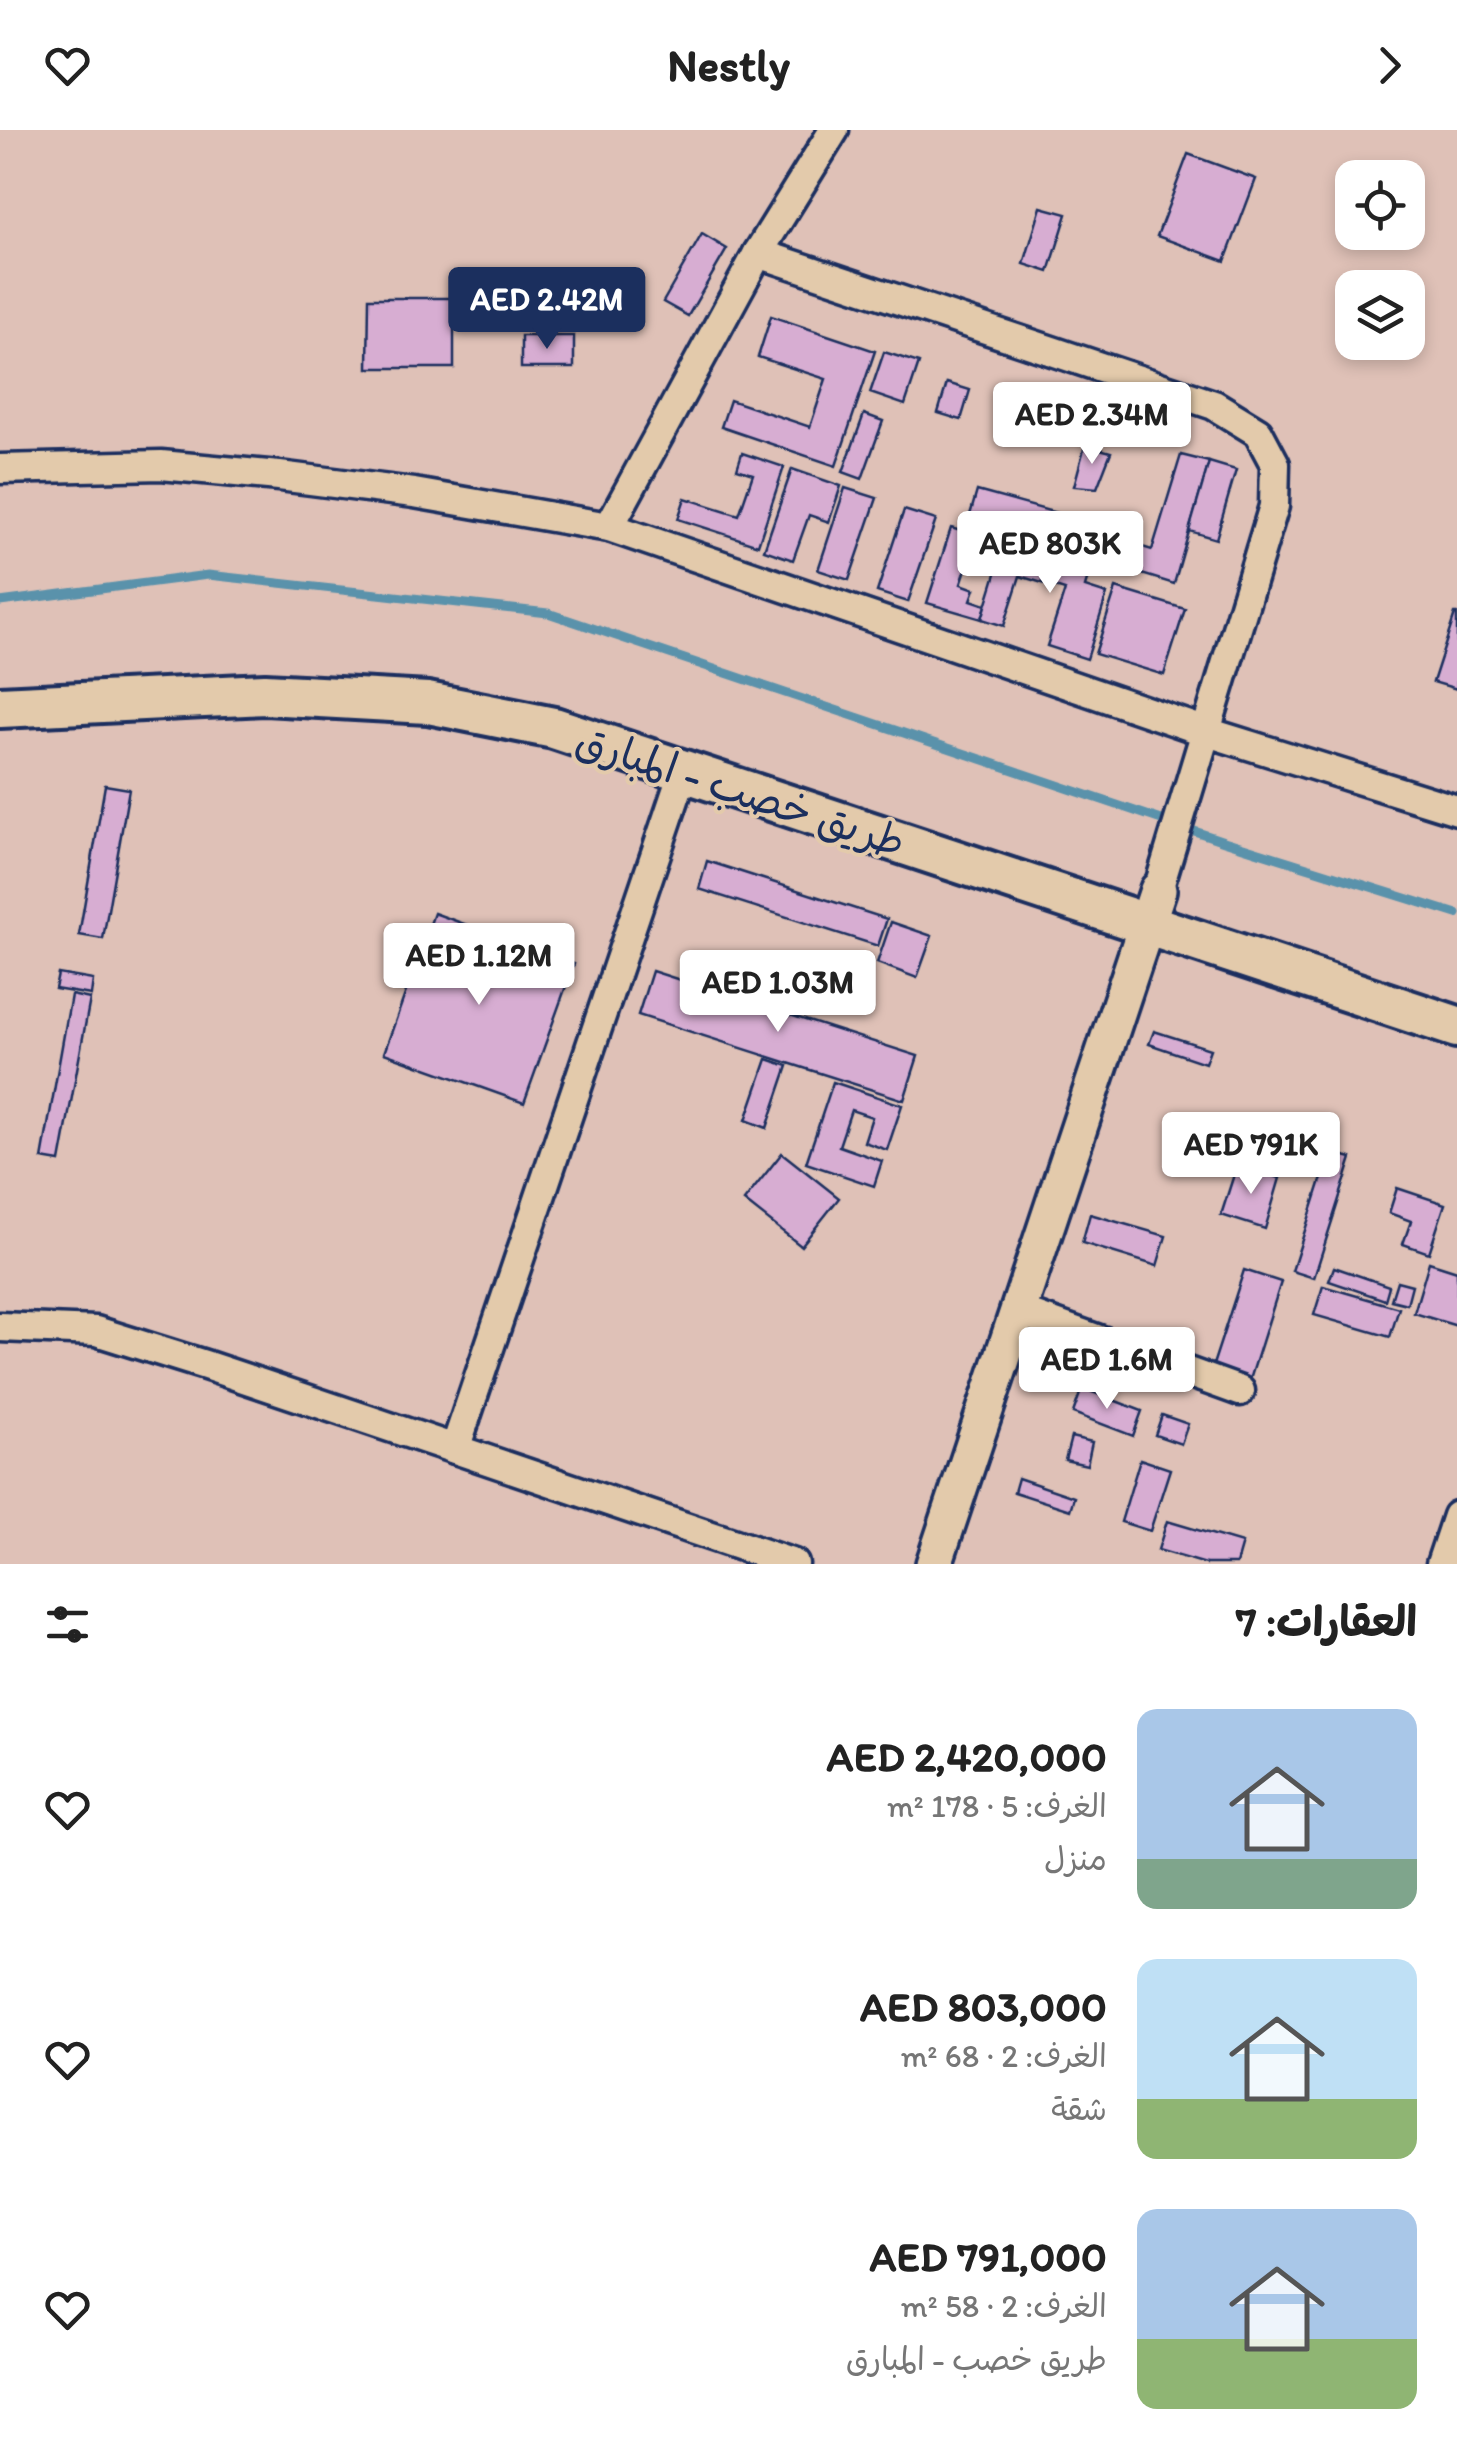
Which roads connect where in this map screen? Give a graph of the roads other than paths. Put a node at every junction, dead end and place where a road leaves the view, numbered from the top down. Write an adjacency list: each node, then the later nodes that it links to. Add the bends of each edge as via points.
1 (834, 130): 2 (street)
2 (758, 253): 4 (street); 6 (street, via 1214,406 1258,432 1274,464 1274,506)
3 (0, 468): 4 (street, via 161,465 279,476)
4 (608, 528): 6 (street)
5 (0, 707): 7 (main road, طريق خصب - المبارق, via 265,694 428,703 554,728)
6 (1207, 732): 8 (street); 9 (street)
7 (684, 770): 9 (main road, طريق خصب - المبارق); 14 (street)
8 (1457, 810)
9 (1153, 907): 10 (main road, طريق خصب - المبارق); 11 (street)
10 (1457, 1027)
11 (1016, 1310): 13 (street); 17 (street)
12 (0, 1327): 14 (street, via 96,1331)
13 (1240, 1391)
14 (455, 1449): 16 (street)
15 (1457, 1516): 18 (street)
16 (794, 1564)
17 (934, 1564)
18 (1441, 1564)

